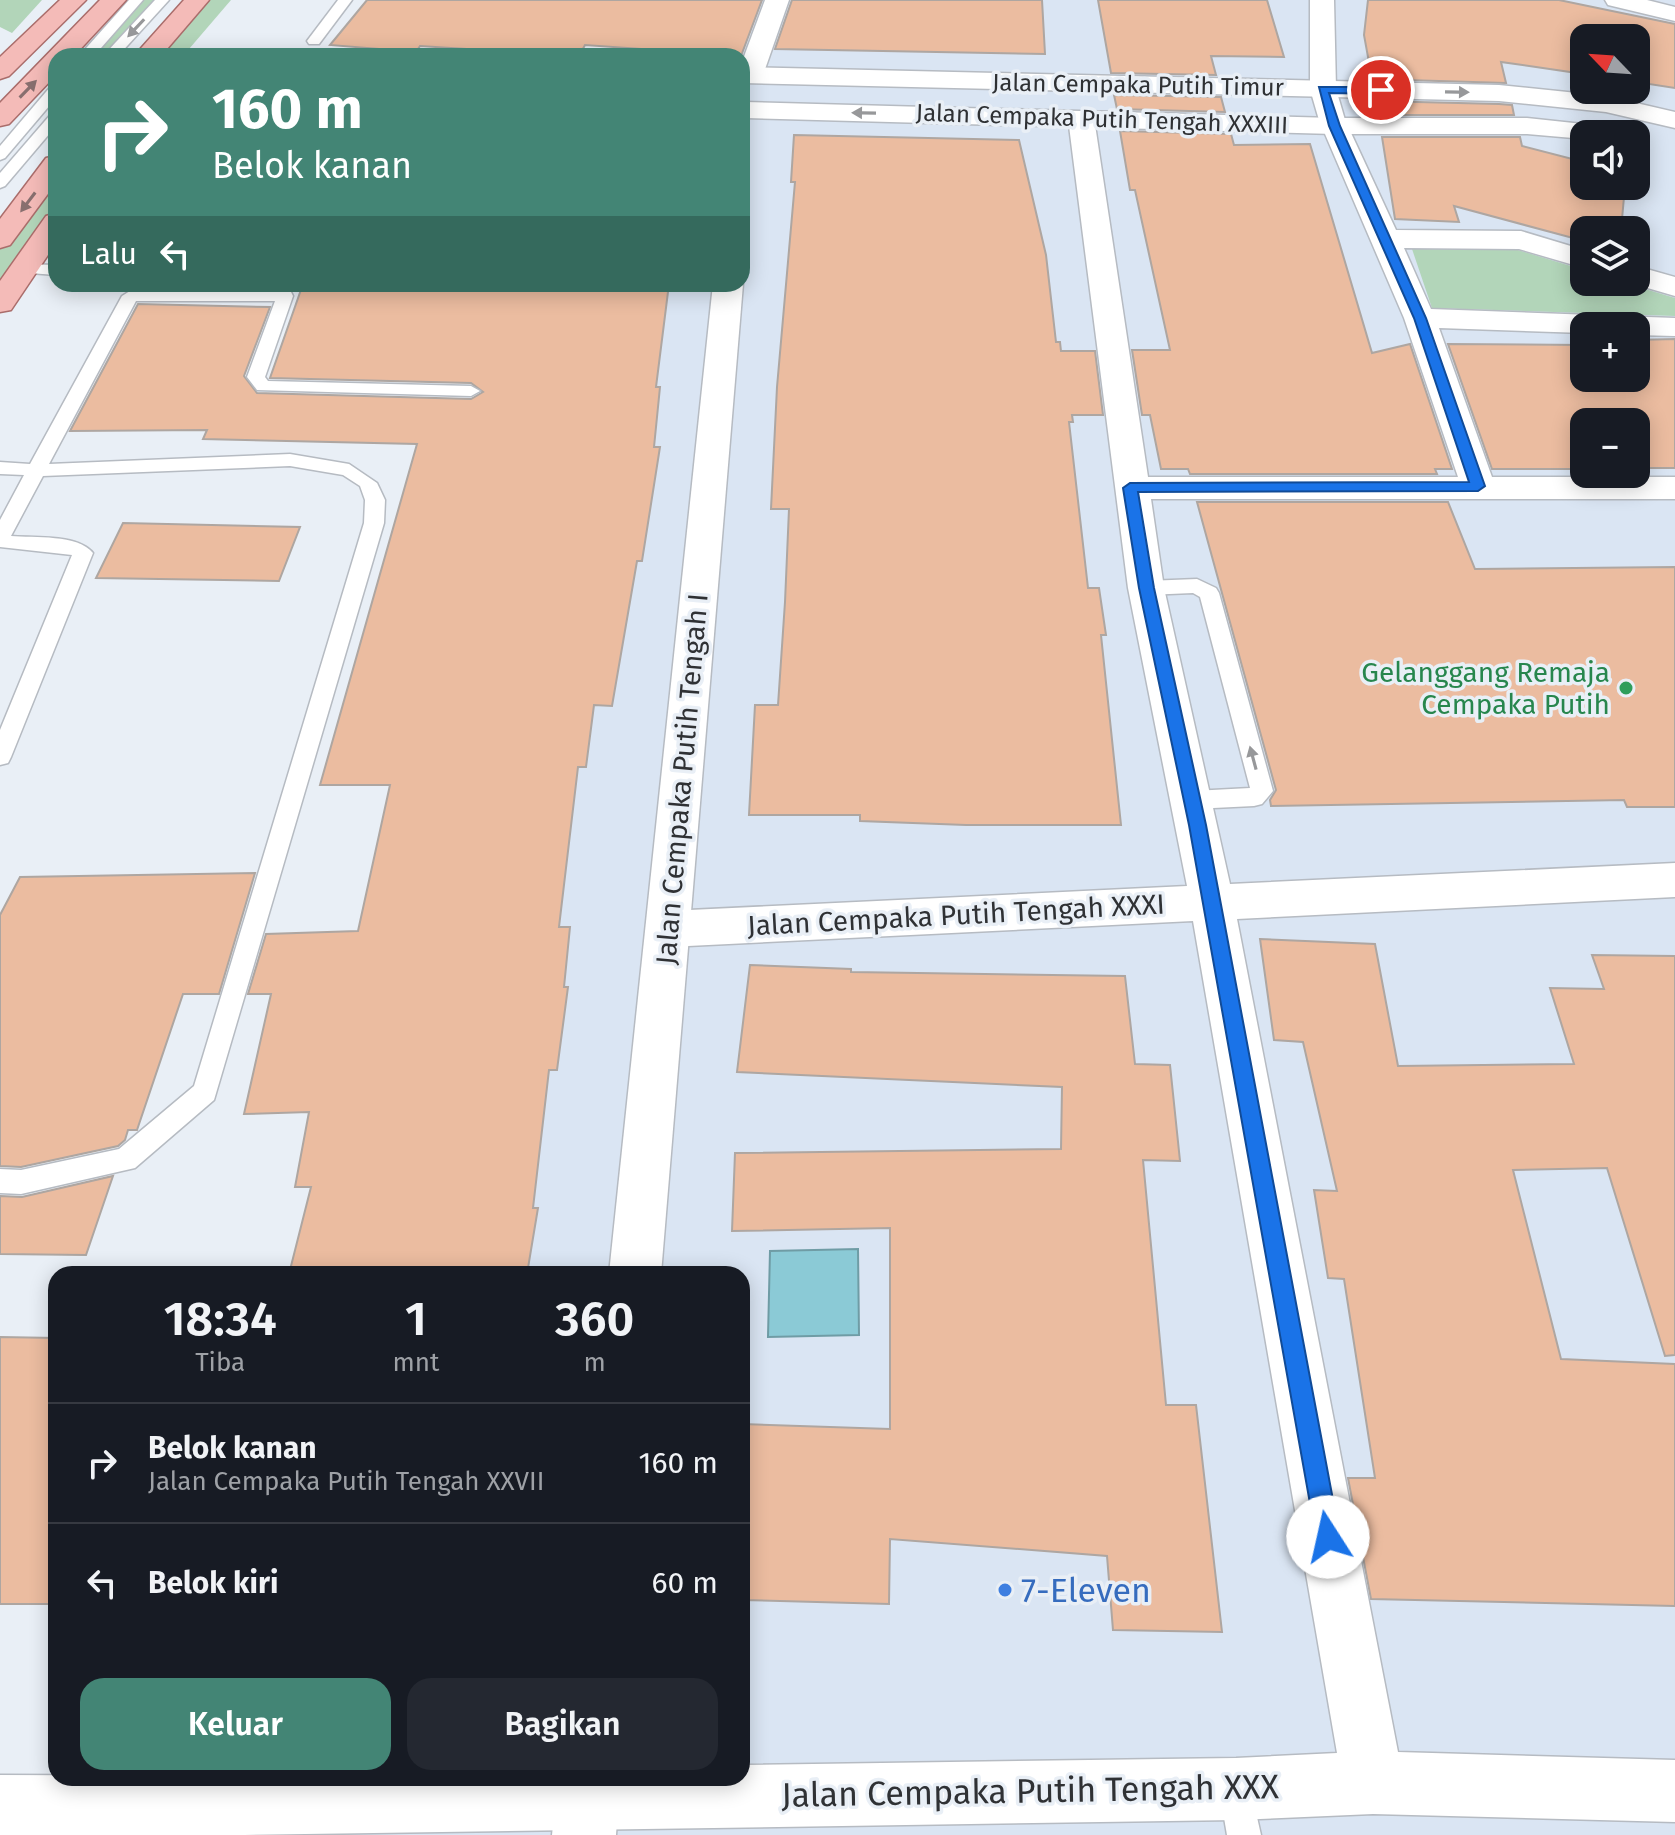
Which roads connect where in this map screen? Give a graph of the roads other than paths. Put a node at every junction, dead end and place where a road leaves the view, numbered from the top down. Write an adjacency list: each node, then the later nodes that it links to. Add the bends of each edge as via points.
1 (74, 0): 11 (main road)
2 (114, 0): 14 (main road)
3 (136, 0): 15 (lane)
4 (162, 0): 16 (lane, one-way to 16)
5 (197, 0): 17 (main road)
6 (345, 0): 12 (lane)
7 (777, 0): 20 (street)
8 (1322, 0): 24 (street)
9 (1617, 0): 10 (street)
10 (1675, 14)
11 (46, 29): 13 (main road); 18 (main road)
12 (314, 41)
13 (63, 48)
14 (73, 48)
15 (76, 48)
16 (117, 48)
17 (154, 48)
18 (0, 71)
19 (48, 73): 25 (main road, one-way to 19)
20 (750, 77)
21 (750, 88): 24 (street, Jalan Cempaka Putih Timur)
22 (750, 88): 26 (street, Jalan Cempaka Putih Tengah XXXIII, one-way to 22)
23 (48, 98): 30 (lane)
24 (1328, 107): 26 (street, Jalan Cempaka Putih Tengah XXXIII); 27 (street, Jalan Cempaka Putih Timur, one-way to 27, via 1499,93 1606,104); 29 (street, Jalan Cempaka Putih Tengah XXXIII); 35 (street)
25 (0, 118)
26 (1081, 118): 49 (street)
27 (1675, 120)
28 (48, 126): 32 (lane)
29 (1570, 131)
30 (0, 155)
31 (48, 175): 34 (main road, one-way to 34)
32 (0, 183)
33 (48, 233): 37 (main road)
34 (0, 239)
35 (1386, 239): 36 (street, via 1521,240); 43 (street)
36 (1570, 255)
37 (22, 269): 38 (lane); 42 (main road)
38 (48, 270)
39 (1650, 279): 40 (street)
40 (1675, 287)
41 (727, 292): 57 (street, Jalan Cempaka Putih Tengah I)
42 (0, 303)
43 (1420, 318): 44 (street); 48 (street)
44 (1675, 327)
45 (471, 391): 47 (lane, via 263,386 256,377 285,296 130,296)
46 (0, 468): 47 (lane)
47 (35, 470): 51 (lane); 58 (lane, via 290,460 349,470 368,483 375,500 374,523 205,1092 126,1160 21,1182)
48 (1478, 486): 49 (street); 50 (street)
49 (1130, 488): 52 (street)
50 (1675, 488)
51 (0, 540): 53 (lane, via 83,553)
52 (1146, 588): 54 (street); 54 (lane, one-way to 52, via 1254,798 1262,791 1209,593 1197,586)
53 (0, 757)
54 (1193, 800): 56 (street)
55 (1675, 880): 56 (street, Jalan Cempaka Putih Tengah XXXI)
56 (1212, 902): 57 (street, Jalan Cempaka Putih Tengah XXXI); 60 (street)
57 (668, 929): 59 (street, Jalan Cempaka Putih Tengah I)
58 (0, 1181)
59 (636, 1266)
60 (1373, 1783): 61 (street, Jalan Cempaka Putih Tengah XXX); 64 (street, Jalan Cempaka Putih Tengah XXX)
61 (1675, 1791)
62 (587, 1804): 63 (street, Jalan Cempaka Putih Tengah XXX); 64 (street, Jalan Cempaka Putih Tengah XXX)
63 (0, 1807)
64 (1240, 1812)

